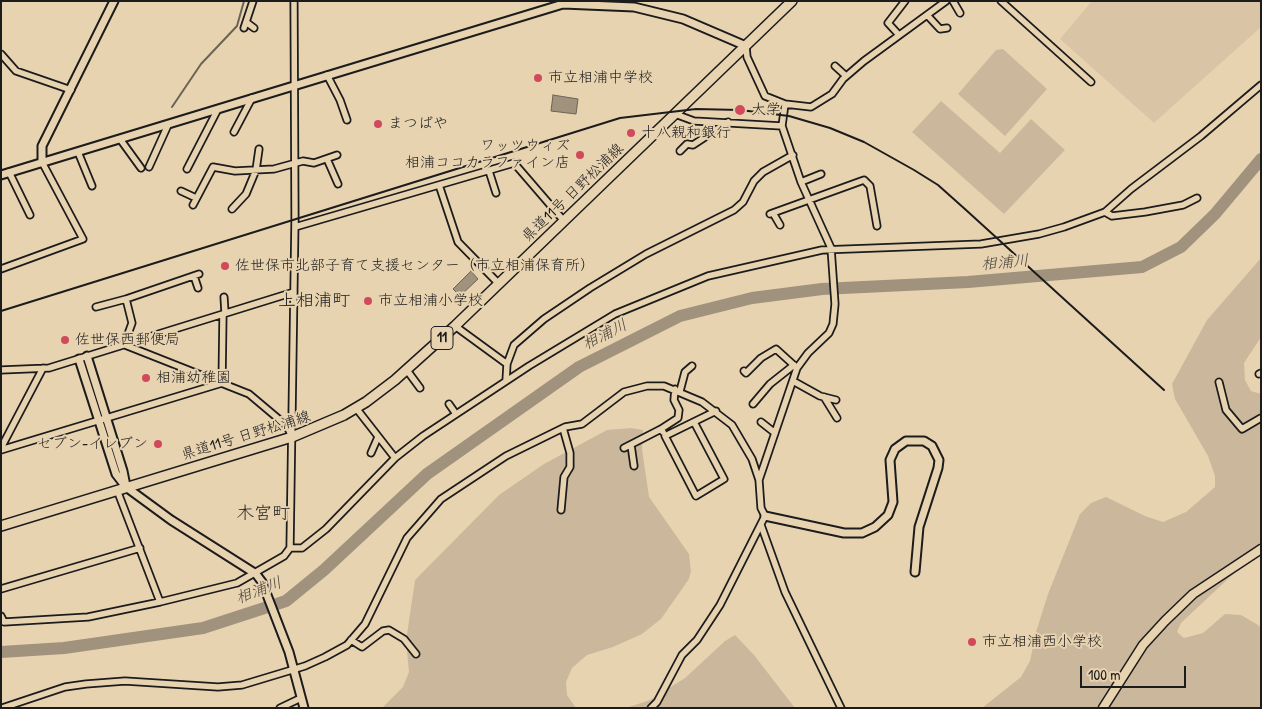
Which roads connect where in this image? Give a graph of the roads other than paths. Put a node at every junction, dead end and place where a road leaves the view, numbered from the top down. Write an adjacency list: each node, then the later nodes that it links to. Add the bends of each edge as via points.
1 (114, 1): 24 (street)
2 (294, 1): 22 (street)
3 (792, 1): 16 (main road, 県道11号 日野松浦線 / 11)
4 (905, 1): 15 (street, via 888,23)
5 (946, 1): 12 (street)
6 (953, 1): 11 (street)
7 (1001, 1): 21 (street)
8 (593, 3): 9 (street); 19 (street, via 563,4)
9 (636, 4): 16 (street, via 683,19)
10 (246, 5): 13 (street, via 252,1 245,25)
11 (960, 13)
12 (927, 15): 14 (street, via 940,29); 15 (street)
13 (254, 28)
14 (947, 28)
15 (899, 35): 20 (street)
16 (746, 46): 26 (street, via 747,57 765,96); 28 (main road, 県道11号 日野松浦線 / 11)
17 (1, 54): 24 (street, via 16,70)
18 (835, 66): 20 (street)
19 (327, 75): 22 (street); 29 (street)
20 (846, 76): 26 (street, via 832,94 811,107)
21 (1092, 82)
22 (295, 85): 25 (street); 42 (street)
23 (1261, 85): 62 (street)
24 (70, 90): 41 (street, via 42,146)
25 (252, 98): 27 (street); 33 (street)
26 (784, 104): 32 (street)
27 (218, 109): 31 (street); 45 (street)
28 (675, 114): 30 (street, via 694,121); 64 (main road, 県道11号 日野松浦線 / 11)
29 (347, 120)
30 (728, 122): 32 (street); 36 (street)
31 (168, 125): 34 (street); 43 (street)
32 (782, 126): 39 (street)
33 (234, 132)
34 (120, 139): 37 (street); 44 (street)
35 (260, 149): 46 (street)
36 (680, 151)
37 (78, 152): 41 (street); 54 (street)
38 (337, 155): 40 (street)
39 (793, 155): 51 (street); 81 (street, via 763,172 734,210 646,254 544,319 514,345)
40 (326, 159): 42 (street); 52 (street)
41 (42, 162): 48 (street); 69 (street, via 83,239)
42 (295, 164): 46 (street); 67 (street)
43 (149, 167)
44 (141, 168)
45 (187, 168)
46 (256, 170): 57 (street, via 213,166); 61 (street, via 246,194)
47 (489, 171): 53 (street); 56 (street); 64 (street, via 514,164)
48 (9, 172): 50 (street); 63 (street)
49 (821, 174): 51 (street)
50 (1, 175)
51 (801, 182): 59 (street)
52 (338, 184)
53 (439, 185): 67 (street); 70 (street, via 458,242)
54 (92, 186)
55 (181, 191): 57 (street)
56 (496, 193)
57 (196, 198): 60 (street)
58 (1197, 198): 62 (street, via 1183,205 1145,212 1112,216)
59 (809, 200): 65 (street, via 772,214); 66 (street, via 864,180 870,186); 68 (street)
60 (193, 205)
61 (232, 207)
62 (1105, 212): 68 (street, via 1039,234 981,244)
63 (30, 215)
64 (564, 221): 70 (main road, 県道11号 日野松浦線 / 11)
65 (780, 225)
66 (877, 226)
67 (295, 227): 72 (street)
68 (831, 250): 83 (street, via 833,324 829,333); 88 (street, via 760,263 684,285 615,314)
69 (1, 269)
70 (498, 284): 77 (main road, 県道11号 日野松浦線 / 11)
71 (198, 288): 74 (street, via 197,275)
72 (294, 292): 76 (street); 110 (street)
73 (224, 297): 76 (street)
74 (126, 299): 75 (street); 78 (street, via 132,323)
75 (96, 307)
76 (224, 313): 78 (street); 91 (street)
77 (455, 326): 81 (street); 85 (main road, 県道11号 日野松浦線 / 11)
78 (124, 345): 79 (street); 91 (street)
79 (87, 356): 80 (street); 103 (street)
80 (79, 359): 84 (street); 103 (street)
81 (507, 364): 88 (street)
82 (692, 366): 93 (street, via 682,372)
83 (796, 367): 87 (street, via 776,349 746,373); 89 (street); 97 (street, via 770,384)
84 (43, 368): 86 (street); 114 (street)
85 (406, 369): 92 (street); 98 (main road, 県道11号 日野松浦線 / 11)
86 (1, 370)
87 (744, 371)
88 (506, 381): 100 (street)
89 (792, 381): 94 (street); 108 (street)
90 (1219, 382): 102 (street, via 1226,410 1242,429)
91 (222, 383): 103 (street); 110 (street, via 249,394 287,426)
92 (420, 388)
93 (678, 390): 99 (street); 106 (street, via 647,386 624,392 582,424); 107 (street, via 674,400 679,410 678,418)
94 (824, 397): 95 (street); 101 (street)
95 (836, 400)
96 (449, 404): 100 (street)
97 (753, 404)
98 (356, 408): 110 (main road, 県道11号 日野松浦線 / 11, via 318,428); 111 (street)
99 (716, 411): 104 (street); 118 (street, via 742,439)
100 (456, 414): 116 (street)
101 (838, 418)
102 (1261, 418)
103 (103, 421): 114 (street); 119 (street)
104 (694, 422): 109 (street); 109 (street, via 724,479 696,496)
105 (761, 422): 108 (street)
106 (563, 428): 120 (street, via 570,467 564,476); 132 (street, via 506,456 441,499 407,538 364,624)
107 (661, 429): 109 (street); 112 (street)
108 (775, 433): 118 (street)
109 (665, 436)
110 (292, 437): 119 (main road, 県道11号 日野松浦線 / 11); 125 (street)
111 (378, 437): 115 (street); 116 (street)
112 (631, 446): 113 (street); 117 (street)
113 (624, 448)
114 (1, 449)
115 (371, 453)
116 (395, 458): 125 (street, via 326,529 302,548)
117 (634, 466)
118 (759, 480): 121 (street, via 761,508)
119 (121, 488): 123 (main road, 県道11号 日野松浦線 / 11); 124 (street); 128 (street)
120 (561, 510)
121 (765, 516): 122 (street); 127 (street, via 844,533 862,533 875,527 888,515 893,502 890,460 895,449 906,440 924,441 932,446 939,460 922,510)
122 (761, 525): 139 (street, via 720,605 682,656); 140 (street, via 785,592)
123 (1, 526)
124 (140, 548): 129 (street); 130 (street)
125 (290, 548): 128 (street, via 284,556)
126 (1261, 549): 141 (main road, via 1193,594 1165,621 1144,645)
127 (915, 572)
128 (256, 574): 130 (street, via 237,583); 134 (street, via 262,582)
129 (1, 589)
130 (160, 602): 131 (street, via 88,617 4,622)
131 (1, 616)
132 (351, 640): 133 (street, via 362,647 389,630 404,639); 134 (street, via 325,657)
133 (416, 654)
134 (294, 669): 135 (street); 136 (street, via 242,685 218,687 125,681 86,684 65,687)
135 (301, 698): 137 (street); 138 (street)
136 (2, 708)
137 (280, 708)
138 (304, 708)
139 (651, 708)
140 (841, 708)
141 (1104, 708)

